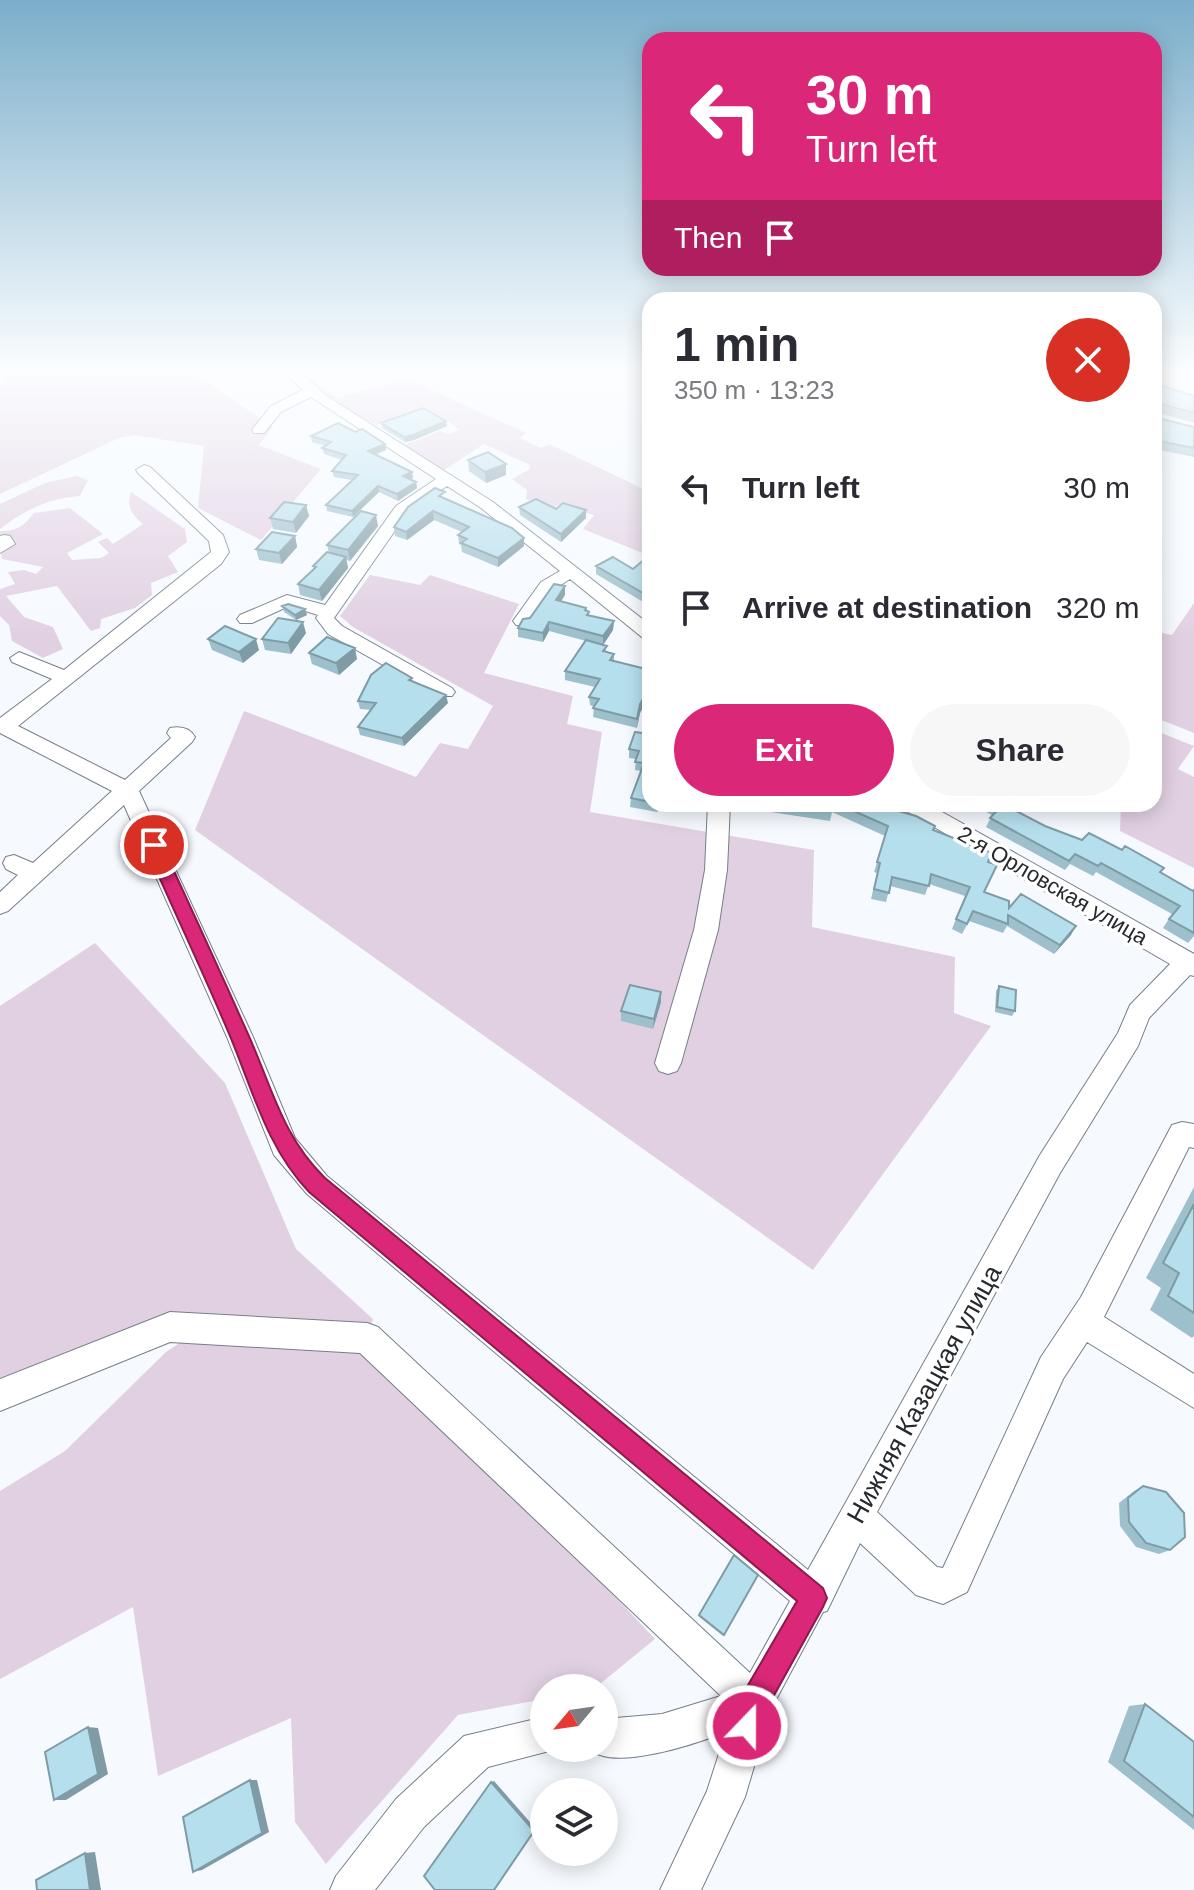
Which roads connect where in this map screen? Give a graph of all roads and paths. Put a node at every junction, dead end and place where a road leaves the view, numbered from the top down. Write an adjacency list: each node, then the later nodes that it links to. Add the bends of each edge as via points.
1 (418, 460): 3 (street)
2 (144, 470): 10 (street, via 217,539 220,552)
3 (447, 479): 4 (street); 5 (street, via 402,509)
4 (570, 572): 7 (street, via 547,586); 8 (street)
5 (329, 612): 6 (street, via 287,600); 11 (street, via 325,618 335,630)
6 (246, 619)
7 (522, 621)
8 (642, 628)
9 (19, 658): 10 (street)
10 (65, 678): 12 (street)
11 (445, 692)
12 (2, 726): 14 (street)
13 (177, 733): 14 (street, via 185,737)
14 (129, 791): 17 (street, via 25,868); 25 (street, via 296,1164)
15 (719, 812): 19 (street, via 706,930)
16 (925, 812): 18 (street, 2-я Орловская улица)
17 (0, 905)
18 (1190, 964): 24 (street, Нижняя Казацкая улица, via 1139,1012)
19 (668, 1063)
20 (1194, 1136): 21 (street, via 1182,1134)
21 (1082, 1321): 22 (street); 24 (street, via 1052,1368 955,1580 943,1586 928,1583)
22 (1194, 1392)
23 (0, 1395): 26 (street, via 170,1327 367,1338)
24 (857, 1516): 25 (street, Нижняя Казацкая улица)
25 (814, 1598): 26 (street, Нижняя Казацкая улица)
26 (754, 1702): 28 (street, via 707,1722); 30 (street, Нижняя Казацкая улица, via 725,1797)
27 (530, 1739): 29 (street, via 478,1750 410,1813)
28 (618, 1739)
29 (350, 1890)
30 (680, 1890)

